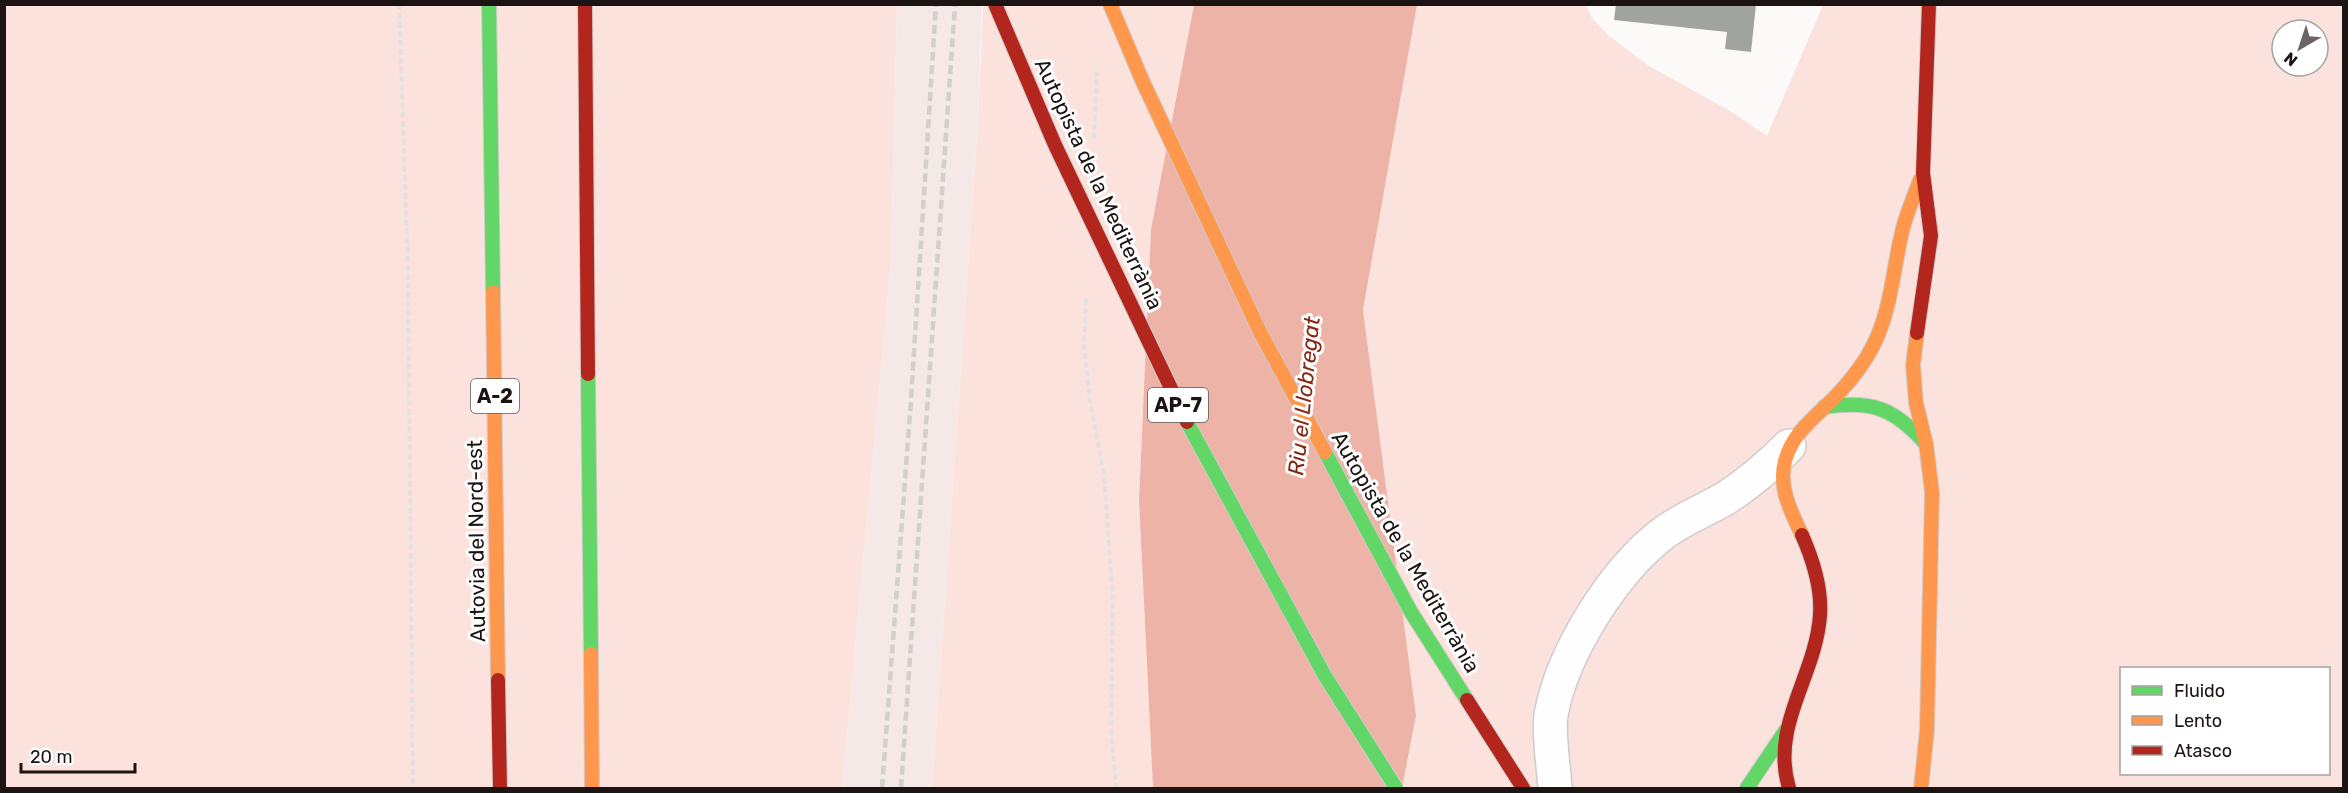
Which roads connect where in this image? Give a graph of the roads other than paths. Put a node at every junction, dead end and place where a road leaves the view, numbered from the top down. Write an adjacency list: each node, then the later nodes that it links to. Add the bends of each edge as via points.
1 (489, 4): 12 (main road, Autovia del Nord-est / A-2)
2 (585, 4): 13 (main road)
3 (995, 4): 14 (main road, Autopista de la Mediterrània / AP-7, bridge, via 1055,145 1178,405 1326,676)
4 (1110, 4): 15 (main road, Autopista de la Mediterrània, via 1260,332 1412,612)
5 (1929, 4): 6 (main road)
6 (1923, 173): 7 (main road, via 1902,230 1886,310 1874,344 1850,380); 8 (main road, via 1931,236 1913,365 1916,403)
7 (1824, 407): 8 (main road, via 1849,402 1881,407 1902,419); 9 (main road)
8 (1926, 444): 11 (main road, via 1932,492 1931,606 1927,730)
9 (1789, 446): 10 (main road, via 1783,488 1817,578 1820,617 1814,648); 16 (street, via 1744,486 1665,532 1609,592 1563,670 1550,717)
10 (1787, 729): 17 (main road); 18 (main road, via 1783,760)
11 (1920, 787)
12 (500, 789)
13 (592, 789)
14 (1396, 789)
15 (1523, 789)
16 (1555, 789)
17 (1747, 789)
18 (1789, 789)

